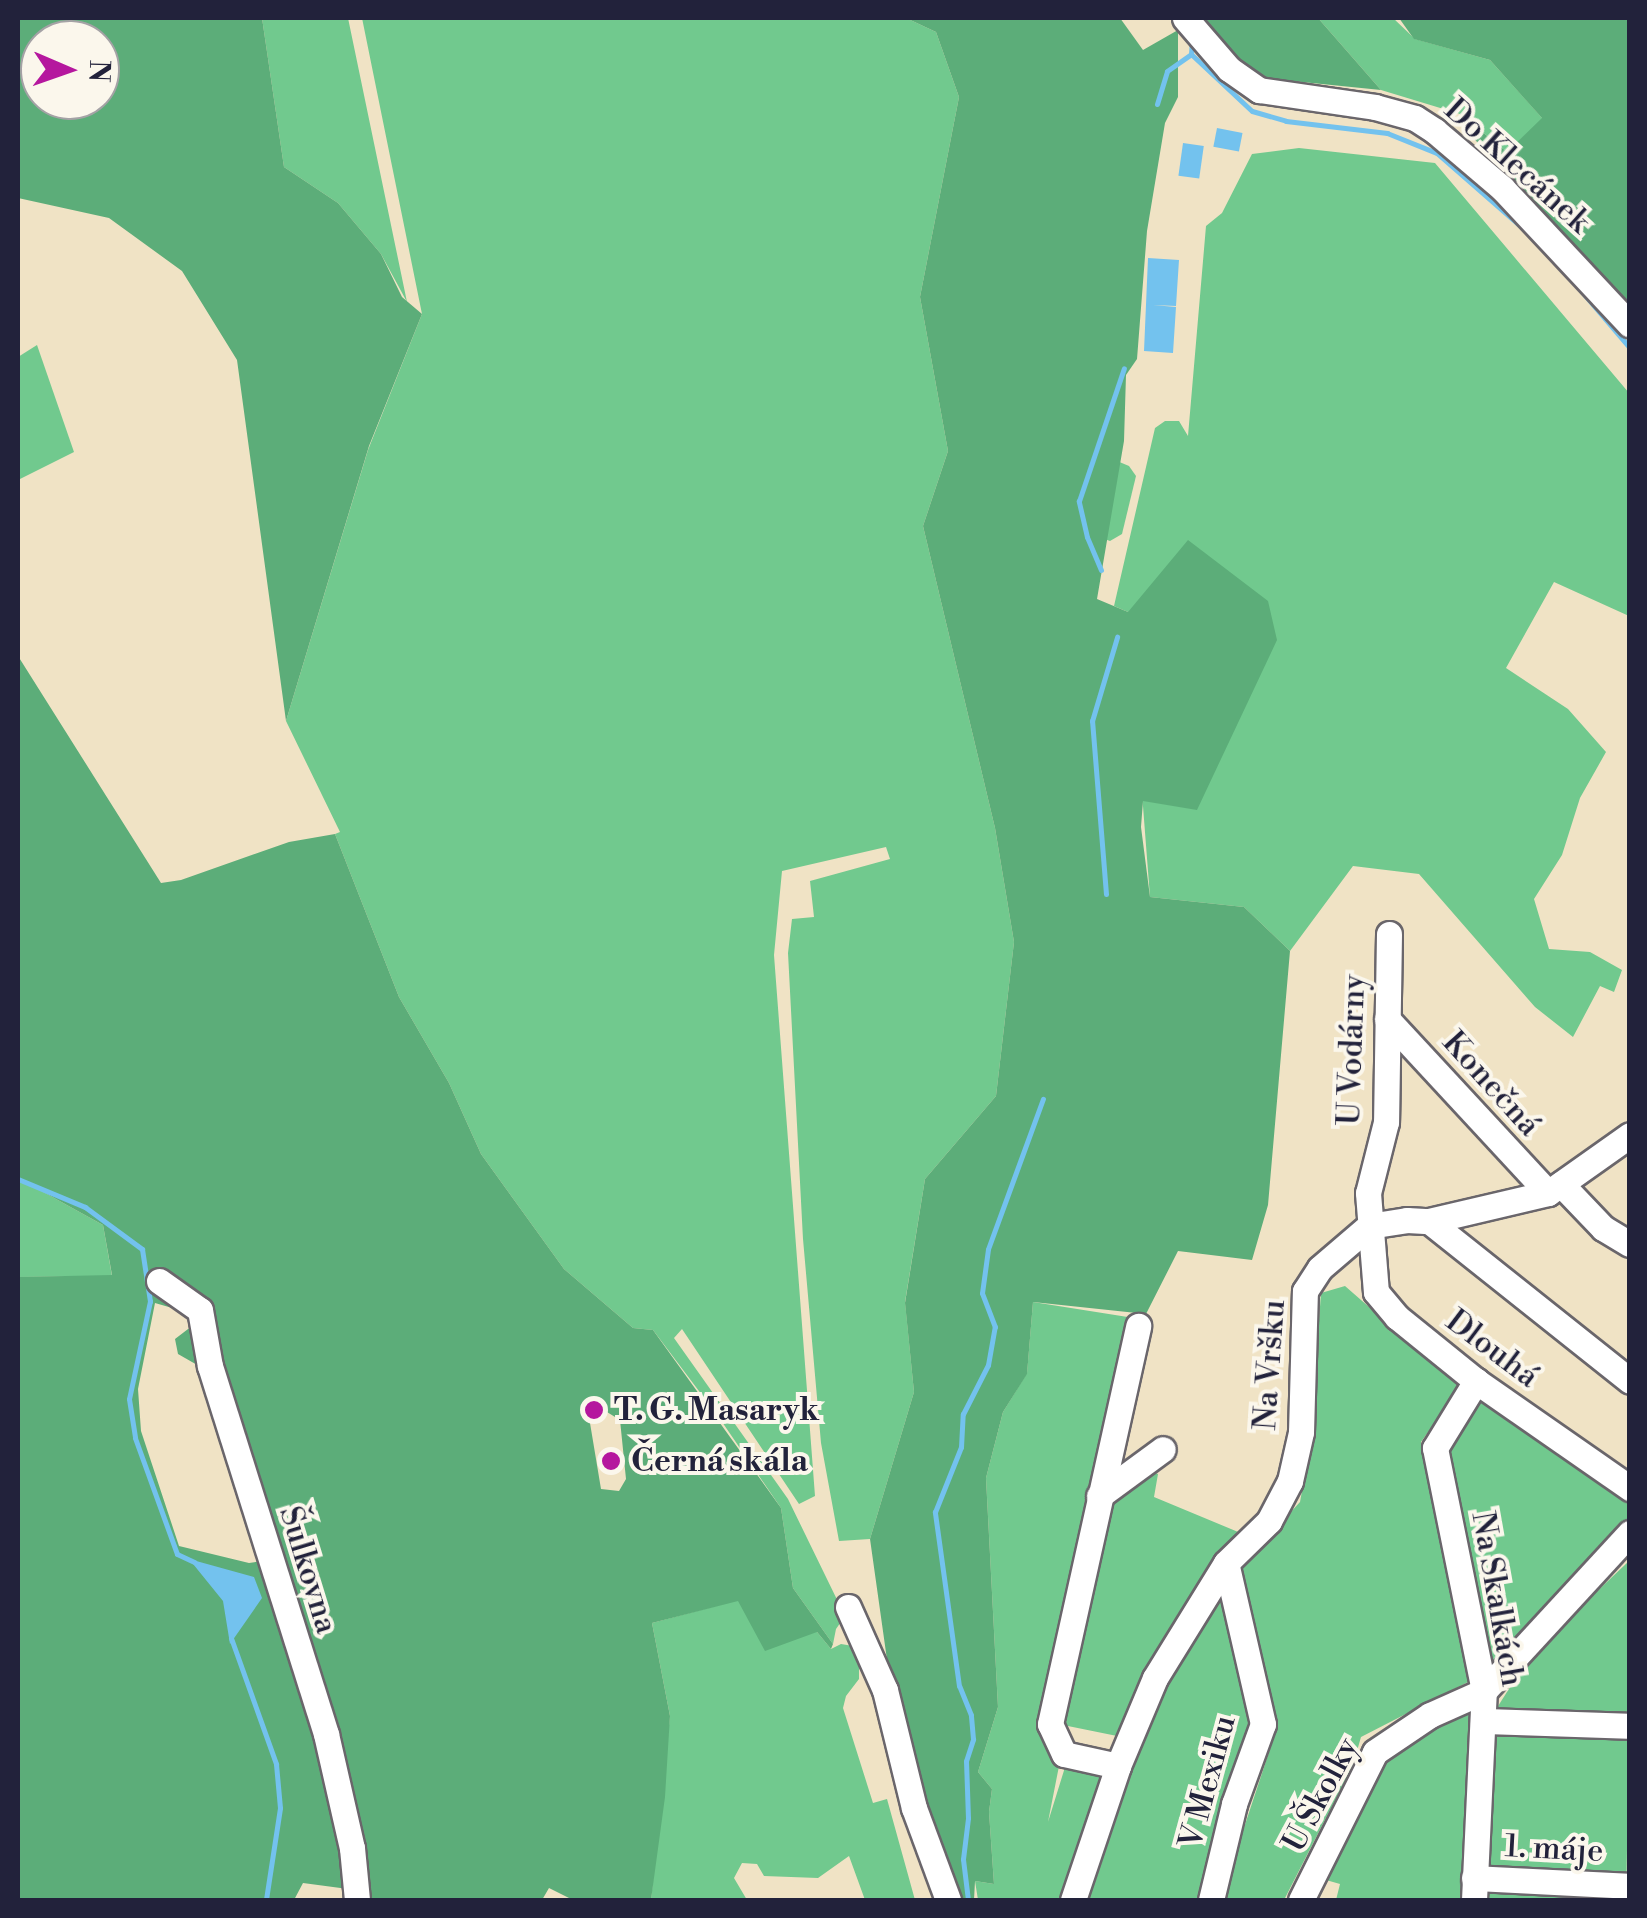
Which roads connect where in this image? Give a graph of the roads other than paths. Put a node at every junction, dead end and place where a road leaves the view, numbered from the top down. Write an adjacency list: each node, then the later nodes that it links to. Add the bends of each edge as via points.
1 (1185, 18): 2 (street, Do Klecánek, via 1229,70 1260,90 1375,107 1435,131 1502,188)
2 (1630, 325)
3 (1389, 934): 4 (street, U Vodárny)
4 (1388, 1019): 6 (street, Konečná); 8 (street, U Vodárny, via 1386,1122 1368,1193)
5 (1630, 1135): 6 (street)
6 (1554, 1189): 7 (street); 9 (street, Konečná)
7 (1429, 1221): 8 (street); 13 (street)
8 (1369, 1226): 12 (street, Dlouhá, via 1376,1292 1397,1318); 18 (street, Na Vršku, via 1331,1256 1305,1291 1302,1432 1290,1482 1269,1522)
9 (1630, 1244)
10 (159, 1282): 26 (street, Šulkovna, via 200,1310 210,1366 326,1734 352,1848)
11 (1138, 1326): 16 (street)
12 (1476, 1380): 15 (street, Dlouhá); 20 (street, Na Skalkách, via 1436,1448)
13 (1630, 1381)
14 (1163, 1449): 16 (street)
15 (1630, 1488)
16 (1099, 1496): 23 (street, via 1050,1724 1064,1754)
17 (1630, 1533): 20 (street, U Školky)
18 (1226, 1563): 23 (street, Na Vršku, via 1155,1678); 29 (street, V Mexiku, via 1264,1724 1234,1804)
19 (848, 1607): 27 (street, via 884,1690 914,1808)
20 (1484, 1690): 21 (street, Na Skalkách); 30 (street, U Školky, via 1375,1752)
21 (1482, 1721): 22 (street); 25 (street, Na Skalkách)
22 (1630, 1726)
23 (1118, 1766): 28 (street, Na Vršku)
24 (1630, 1886): 25 (street, 1. máje)
25 (1474, 1889)
26 (356, 1900)
27 (948, 1900)
28 (1073, 1900)
29 (1211, 1900)
30 (1301, 1900)

